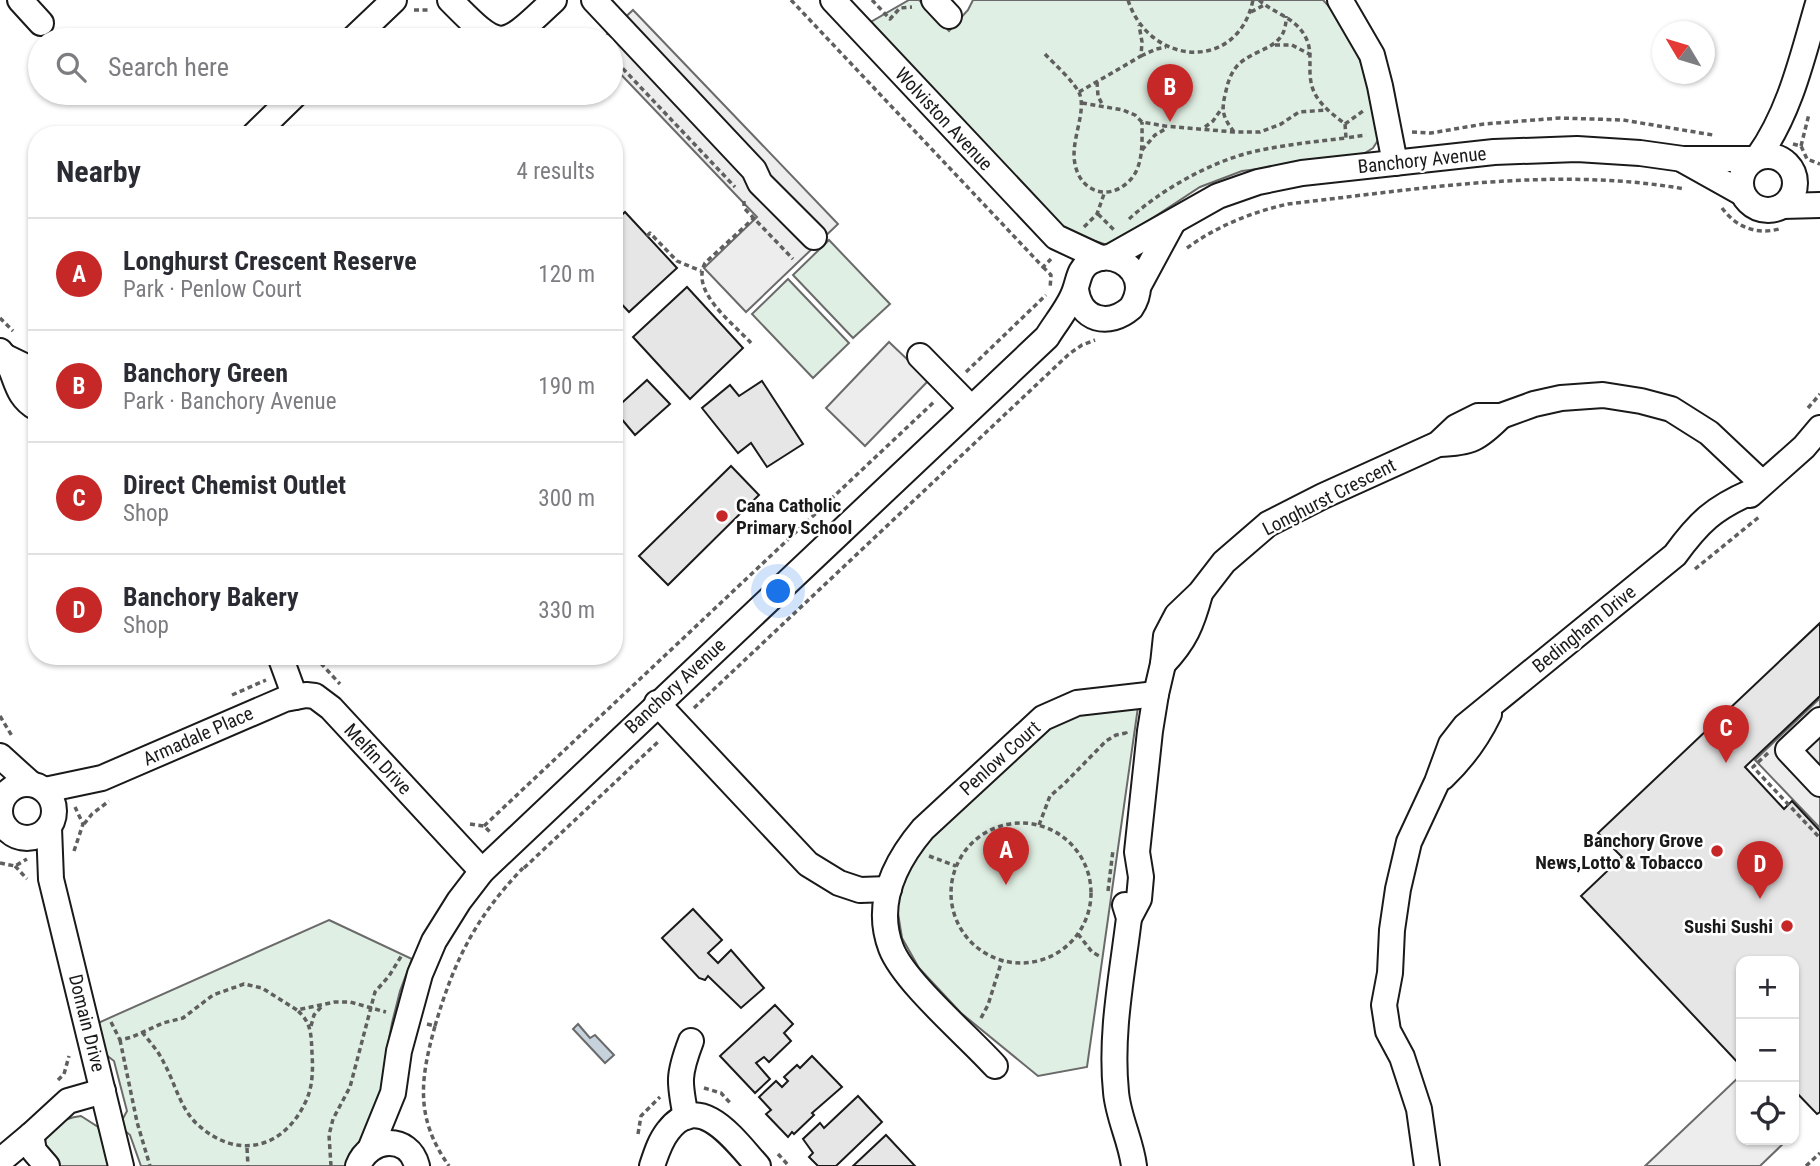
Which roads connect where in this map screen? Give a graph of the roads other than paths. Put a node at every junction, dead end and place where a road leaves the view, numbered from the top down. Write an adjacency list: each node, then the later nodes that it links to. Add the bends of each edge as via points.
1 (20, 0): 9 (street)
2 (554, 0): 12 (street)
3 (594, 0): 13 (street)
4 (833, 0): 26 (street, Wolviston Avenue)
5 (1340, 0): 19 (street, via 1371,55)
6 (1819, 0): 17 (street)
7 (454, 4): 11 (street)
8 (401, 8): 10 (street)
9 (41, 23)
10 (370, 28)
11 (478, 28)
12 (523, 28)
13 (620, 28)
14 (623, 31): 25 (street)
15 (285, 105): 16 (street)
16 (263, 126)
17 (1774, 158): 18 (street, Banchory Avenue); 20 (street); 21 (street, via 1744,171); 23 (street, via 1793,192)
18 (1683, 159): 19 (street, Banchory Avenue, via 1577,149); 21 (street, Banchory Avenue)
19 (1395, 163): 24 (street, Banchory Avenue, via 1258,182 1218,196)
20 (1820, 190)
21 (1742, 193): 23 (street, Banchory Avenue, via 1759,209)
22 (1820, 205): 23 (street)
23 (1784, 217)
24 (1172, 224): 27 (street, Banchory Avenue); 29 (street)
25 (814, 237)
26 (1062, 243): 27 (street, Wolviston Avenue); 28 (street, Wolviston Avenue)
27 (1105, 258): 28 (street, via 1082,269); 29 (street, via 1129,266)
28 (1076, 287): 30 (street, via 1078,301); 31 (street, Banchory Avenue)
29 (1138, 287): 30 (street, via 1131,308)
30 (1103, 329): 31 (street, Banchory Avenue)
31 (1047, 337): 36 (street, Banchory Avenue)
32 (3, 354): 34 (street); 35 (street)
33 (920, 356): 36 (street)
34 (28, 367)
35 (28, 402)
36 (971, 408): 42 (street, Banchory Avenue)
37 (1820, 428): 38 (street, Bedingham Drive)
38 (1756, 488): 40 (street, Longhurst Crescent, via 1709,433 1671,409 1603,395 1534,404 1501,416 1482,435 1462,444 1438,444 1268,524 1224,562 1200,593 1181,646 1163,664); 68 (street, Bedingham Drive, via 1734,516 1706,540 1675,555 1493,705 1473,744 1437,782 1406,854 1384,1005 1388,1031 1419,1109)
39 (283, 665): 41 (street)
40 (1156, 694): 53 (street, Penlow Court, via 1077,703 1043,718 923,829 902,856); 62 (street, Longhurst Crescent, via 1137,852 1123,897 1129,918 1114,1037 1116,1095)
41 (295, 696): 47 (street, Armadale Place, via 272,703); 51 (street, Melfin Drive, via 315,696 331,708)
42 (657, 703): 51 (street, Banchory Avenue); 53 (street, via 808,864 860,890)
43 (1820, 720): 45 (street, via 1788,750)
44 (7, 748): 46 (street)
45 (1820, 784)
46 (38, 787): 47 (street); 48 (street, via 17,786); 49 (street)
47 (106, 789): 49 (street)
48 (1, 798): 50 (street, via 5,827)
49 (59, 815): 50 (street, via 40,836); 52 (street, Domain Drive)
50 (14, 839): 52 (street, Domain Drive)
51 (482, 871): 57 (street, Banchory Avenue, via 459,901 420,974)
52 (39, 880): 56 (street, Domain Drive)
53 (889, 889): 55 (street, Penlow Court, via 884,909 891,948 914,982)
54 (691, 1041): 58 (street, via 679,1082)
55 (995, 1066)
56 (103, 1091): 59 (street, via 68,1101); 65 (street, Domain Drive)
57 (393, 1093): 60 (street, Banchory Avenue); 61 (street, Banchory Avenue)
58 (686, 1117): 66 (street, via 668,1129); 67 (street, via 710,1118)
59 (31, 1135): 63 (street); 64 (street, via 34,1151)
60 (365, 1157): 61 (street, via 382,1143 393,1143)
61 (413, 1159)
62 (1138, 1160)
63 (0, 1161)
64 (47, 1166)
65 (121, 1166)
66 (652, 1166)
67 (758, 1166)
68 (1427, 1166)

